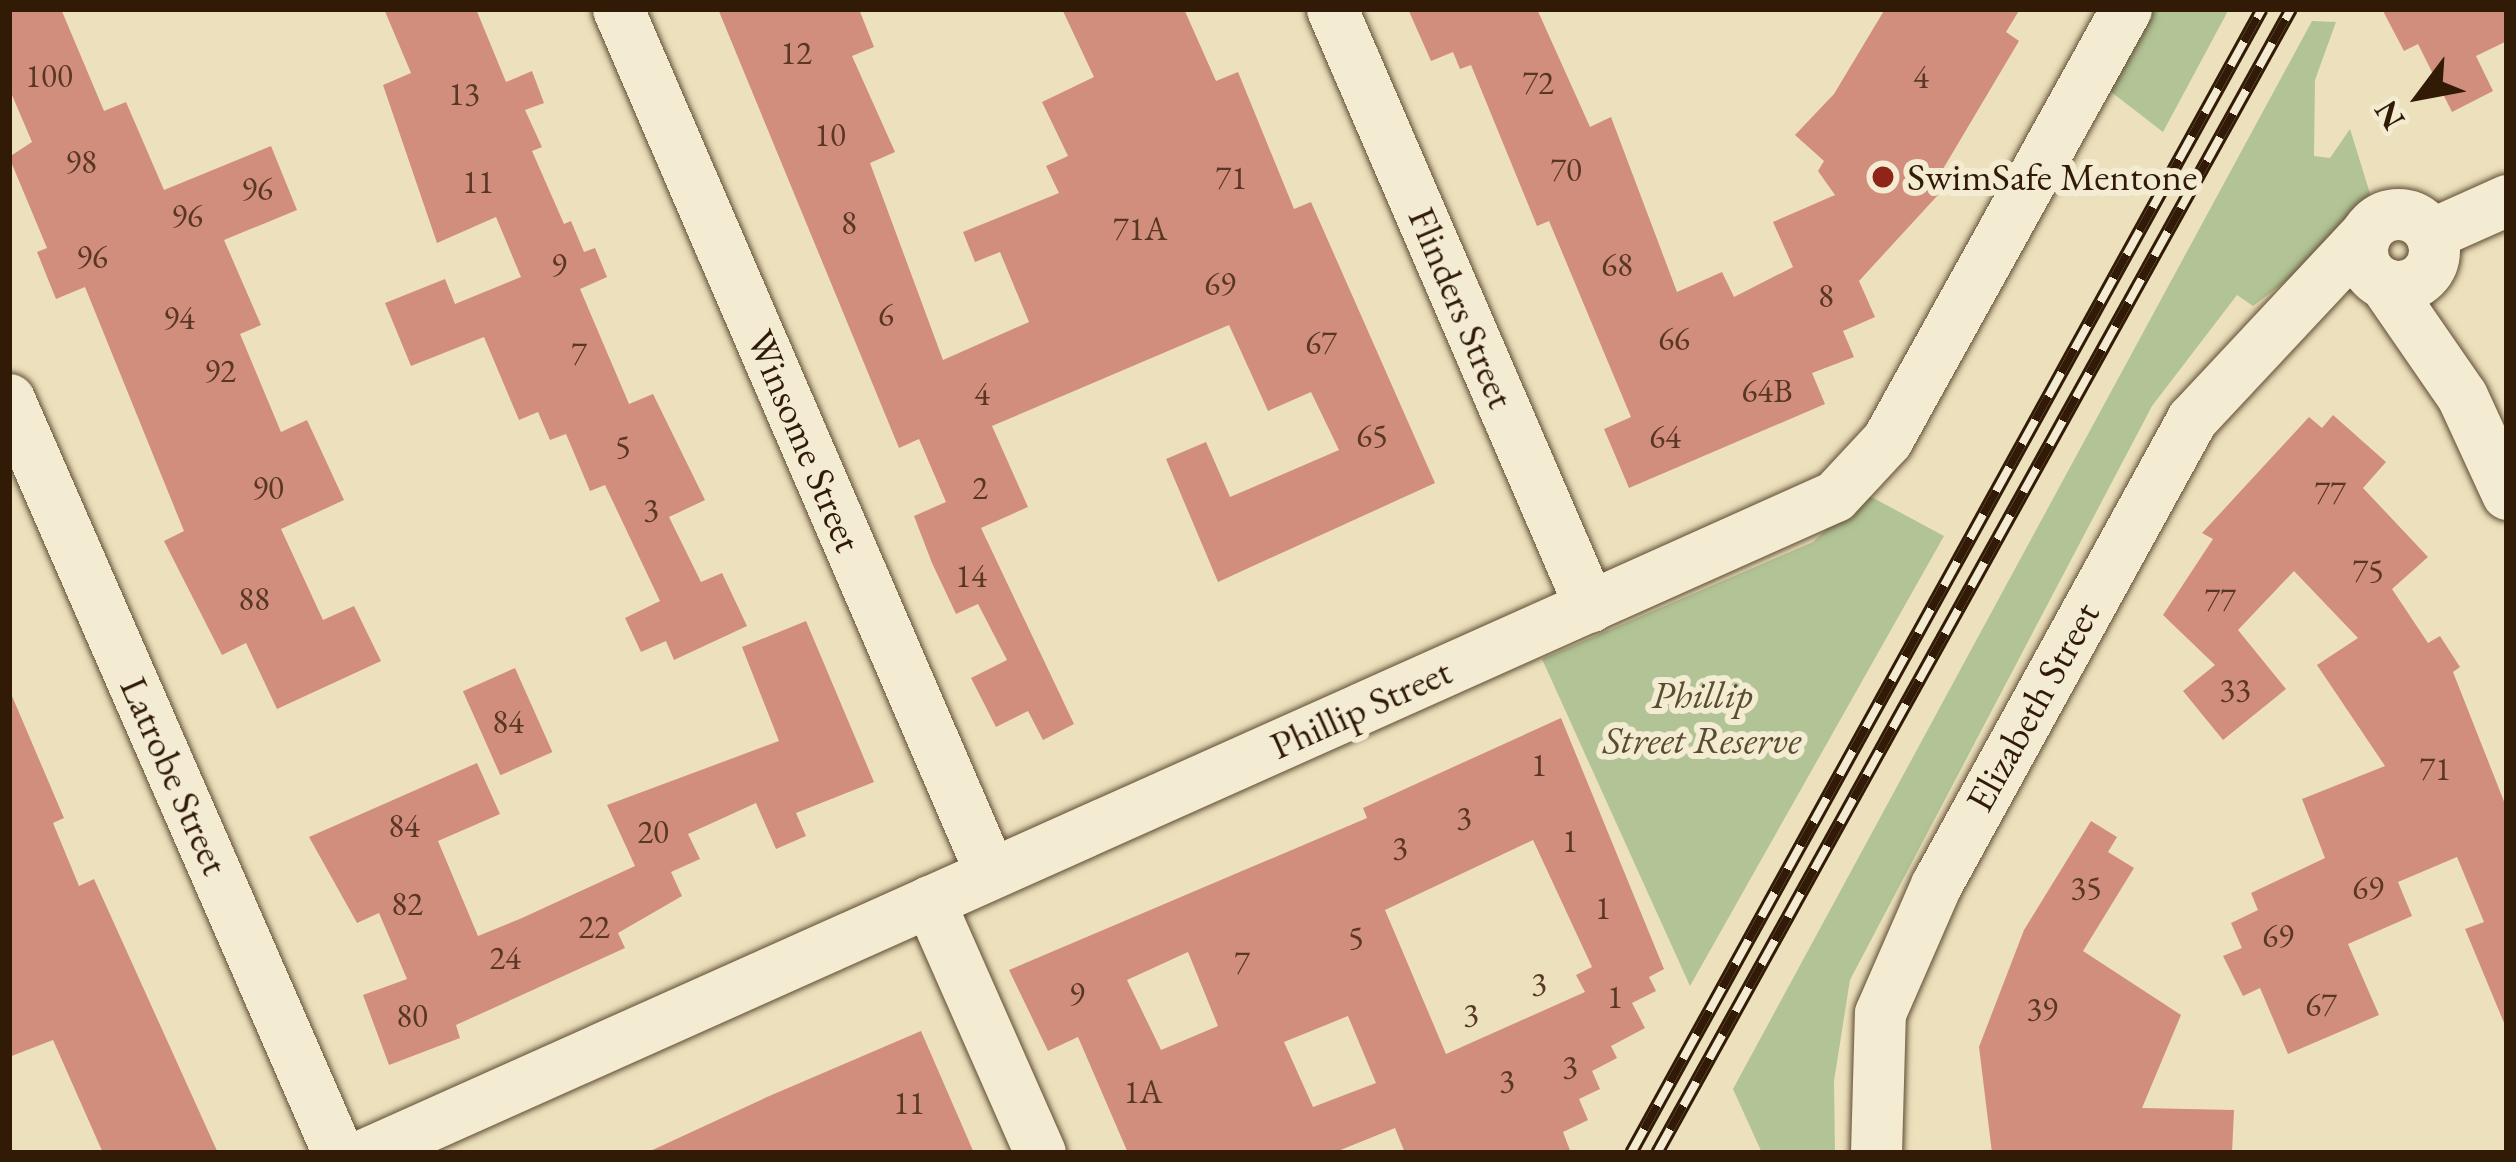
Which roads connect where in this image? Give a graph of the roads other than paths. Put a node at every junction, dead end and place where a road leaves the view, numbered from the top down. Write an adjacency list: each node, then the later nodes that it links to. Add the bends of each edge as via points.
1 (618, 9): 11 (street, Winsome Street)
2 (1332, 9): 10 (street, Flinders Street)
3 (2126, 9): 10 (street, Phillip Street, via 1862,469 1800,515)
4 (2507, 200): 5 (street)
5 (2432, 238): 6 (street, via 2403,214); 7 (street)
6 (2377, 266): 7 (street); 16 (street, Elizabeth Street, via 2298,309 2192,419 1936,885 1880,1013)
7 (2462, 396): 9 (street)
8 (9, 399): 13 (street, Latrobe Street)
9 (2507, 494)
10 (1590, 607): 11 (street, Phillip Street)
11 (990, 872): 12 (street, Phillip Street)
12 (928, 901): 14 (street, Phillip Street); 15 (street)
13 (338, 1153)
14 (367, 1153)
15 (1040, 1153)
16 (1876, 1153)

